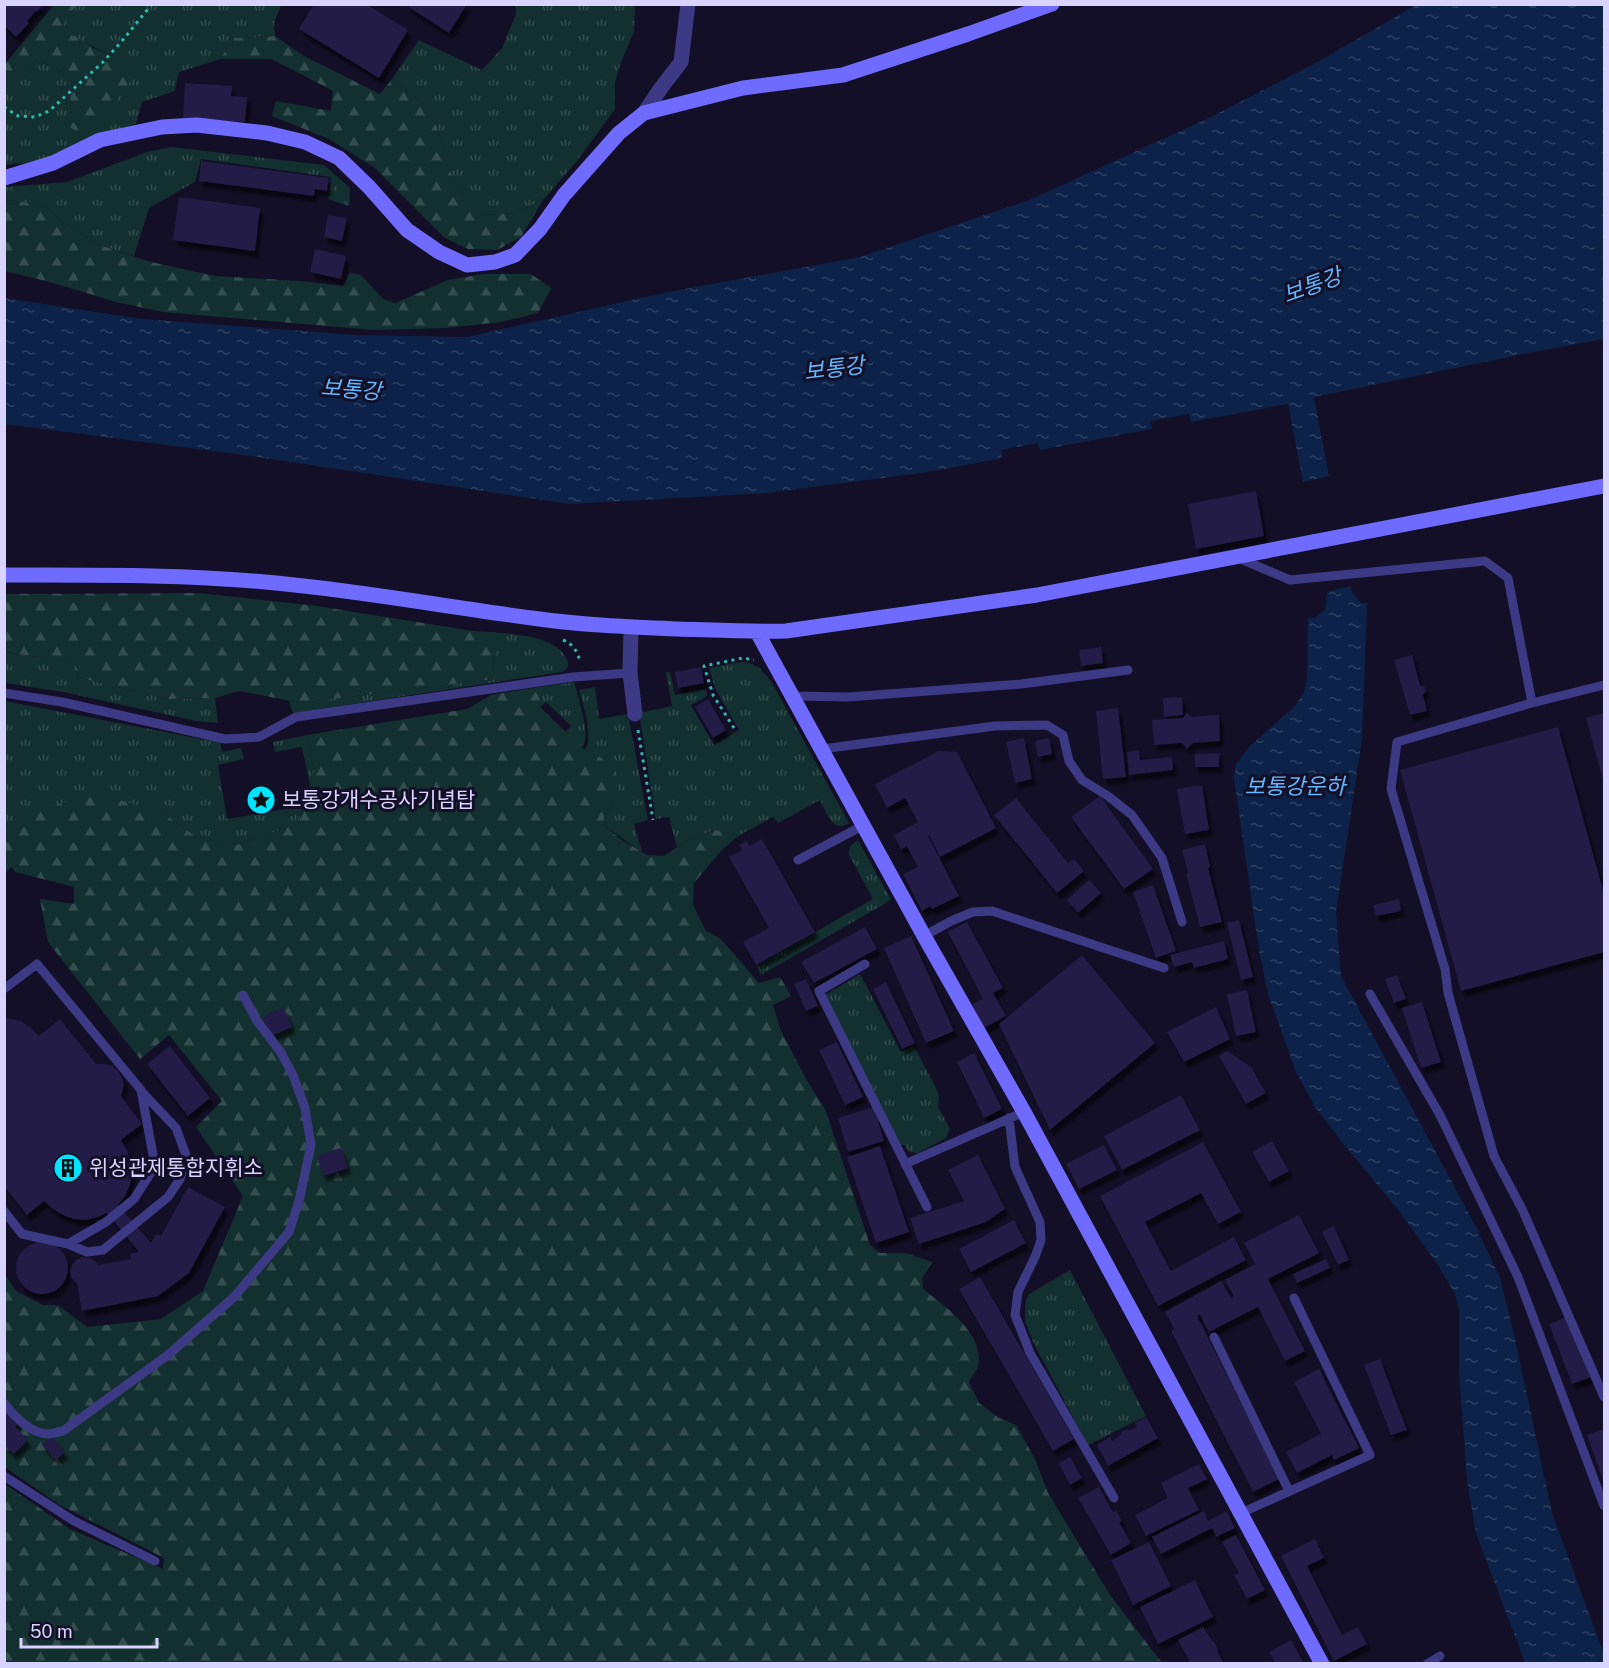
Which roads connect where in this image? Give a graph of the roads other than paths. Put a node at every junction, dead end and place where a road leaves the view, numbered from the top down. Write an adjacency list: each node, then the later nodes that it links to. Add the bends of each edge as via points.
1 (688, 4): 3 (street, via 681,62)
2 (1052, 4): 3 (street, via 843,75 743,88)
3 (644, 113): 4 (street, via 619,133 515,255 468,265 439,252 407,230 339,158 305,141 267,133 198,125 162,127 100,140 53,163)
4 (4, 178)
5 (1605, 486): 6 (street)
6 (1234, 556): 9 (street, via 1037,595 786,632); 15 (lane, via 1290,580 1485,561 1508,578)
7 (4, 575): 8 (street, via 99,574 275,582 535,619)
8 (631, 627): 9 (street); 11 (street)
9 (757, 632): 14 (street)
10 (1128, 670): 14 (lane, via 1021,684 848,697)
11 (630, 673): 13 (lane, via 583,676 296,717 259,737 225,739 62,702); 16 (street)
12 (1605, 685): 15 (lane)
13 (4, 693)
14 (792, 696): 17 (street)
15 (1532, 703): 36 (lane, via 1397,742 1391,789 1445,969 1494,1156 1523,1211)
16 (635, 714)
17 (822, 749): 18 (street); 20 (lane, via 995,726 1047,725 1063,735 1069,761 1082,780 1132,815 1162,858)
18 (864, 825): 19 (lane); 21 (street)
19 (798, 860)
20 (1182, 922)
21 (924, 936): 23 (lane, via 973,912 992,911); 28 (street)
22 (865, 964): 30 (lane, via 819,991)
23 (1164, 968)
24 (4, 989): 27 (lane, via 37,964)
25 (1370, 994): 41 (lane, via 1440,1115 1518,1278)
26 (243, 996): 37 (lane, via 280,1051 305,1108 311,1145 289,1232 234,1297 168,1355 63,1431 46,1434 30,1428)
27 (141, 1090): 33 (lane, via 155,1166 134,1199 106,1222); 33 (lane, via 176,1128 187,1158 180,1179 168,1197 103,1250 87,1252)
28 (1024, 1112): 29 (lane); 42 (street)
29 (1009, 1118): 30 (lane); 40 (lane, via 1015,1167 1040,1222 1041,1240 1018,1292 1015,1315 1030,1353)
30 (905, 1164): 31 (lane)
31 (927, 1207)
32 (4, 1211): 33 (lane, via 22,1234)
33 (68, 1244)
34 (1294, 1298): 39 (lane, via 1370,1455)
35 (1214, 1337): 39 (lane)
36 (1605, 1397)
37 (4, 1403)
38 (4, 1476): 43 (lane, via 74,1521)
39 (1289, 1491): 42 (lane)
40 (1114, 1498)
41 (1605, 1506)
42 (1241, 1513): 45 (street)
43 (155, 1561)
44 (1440, 1656): 46 (lane)
45 (1322, 1664)
46 (1427, 1664)

